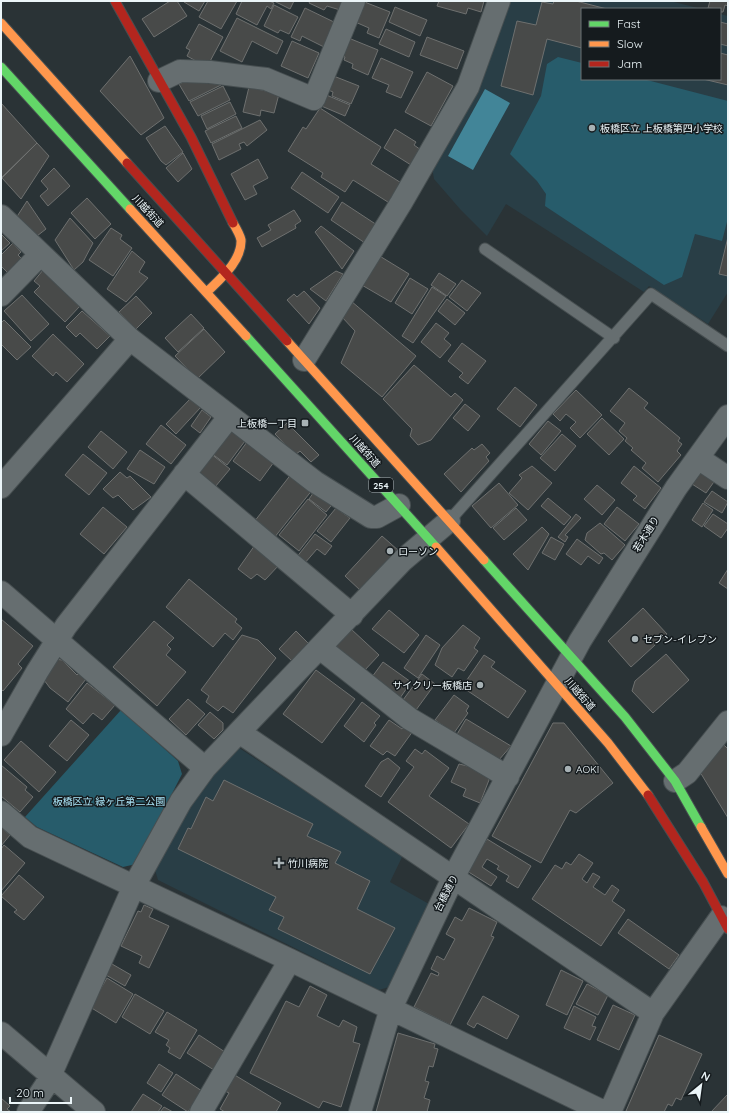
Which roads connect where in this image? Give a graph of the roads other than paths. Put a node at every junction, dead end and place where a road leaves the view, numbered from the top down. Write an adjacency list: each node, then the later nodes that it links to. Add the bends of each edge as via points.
1 (115, 1): 6 (main road)
2 (354, 1): 6 (street, via 314,98 266,79 210,72 180,71)
3 (499, 1): 16 (street, via 468,87 401,203)
4 (1, 23): 10 (main road, 川越街道 / 254)
5 (1, 67): 11 (main road, 川越街道 / 254)
6 (160, 81): 10 (main road, via 191,137 241,239 237,258)
7 (1, 216): 9 (street)
8 (485, 249): 13 (lane)
9 (40, 255): 12 (street); 14 (street)
10 (226, 274): 11 (main road); 16 (main road, 川越街道 / 254)
11 (207, 292): 23 (main road, 川越街道 / 254)
12 (1, 295)
13 (614, 338): 15 (lane, via 651,294); 24 (lane)
14 (130, 339): 18 (street); 22 (street)
15 (728, 346)
16 (304, 360): 24 (main road, 川越街道 / 254)
17 (728, 416): 19 (street, 若木通り)
18 (229, 417): 20 (street); 23 (street, via 315,482 371,517 377,517)
19 (698, 458): 21 (street); 30 (street, 若木通り, via 676,488)
20 (184, 474): 27 (street); 28 (street)
21 (728, 478)
22 (1, 487)
23 (399, 505): 25 (main road, 川越街道 / 254)
24 (449, 521): 25 (street); 30 (main road, 川越街道 / 254)
25 (428, 538): 27 (street, via 403,560); 31 (main road, 川越街道 / 254)
26 (1, 592): 28 (street)
27 (352, 615): 29 (street)
28 (57, 639): 34 (street); 35 (street)
29 (320, 648): 33 (street); 36 (street, via 410,719)
30 (571, 657): 31 (street, 若木通り); 37 (main road, 川越街道 / 254, via 625,717)
31 (557, 684): 36 (street, 台橋通り); 42 (main road, 川越街道 / 254, via 608,743 657,807 704,882)
32 (728, 722): 37 (street, via 687,773)
33 (239, 732): 35 (street); 40 (street)
34 (1, 735)
35 (205, 768): 41 (street, via 181,801)
36 (508, 777): 40 (street, 台橋通り)
37 (675, 781): 39 (main road, 川越街道 / 254)
38 (1, 812): 41 (street, via 30,837)
39 (728, 874)
40 (454, 876): 44 (street, 台橋通り); 45 (street)
41 (134, 886): 43 (street); 47 (street)
42 (725, 923): 45 (street)
43 (290, 960): 44 (street); 50 (street)
44 (391, 1008): 51 (street, 台橋通り); 52 (street)
45 (653, 1013): 53 (street)
46 (1, 1033): 47 (street)
47 (51, 1075): 48 (street); 49 (street)
48 (28, 1112)
49 (94, 1112)
50 (201, 1112)
51 (360, 1112)
52 (604, 1112)
53 (610, 1112)

